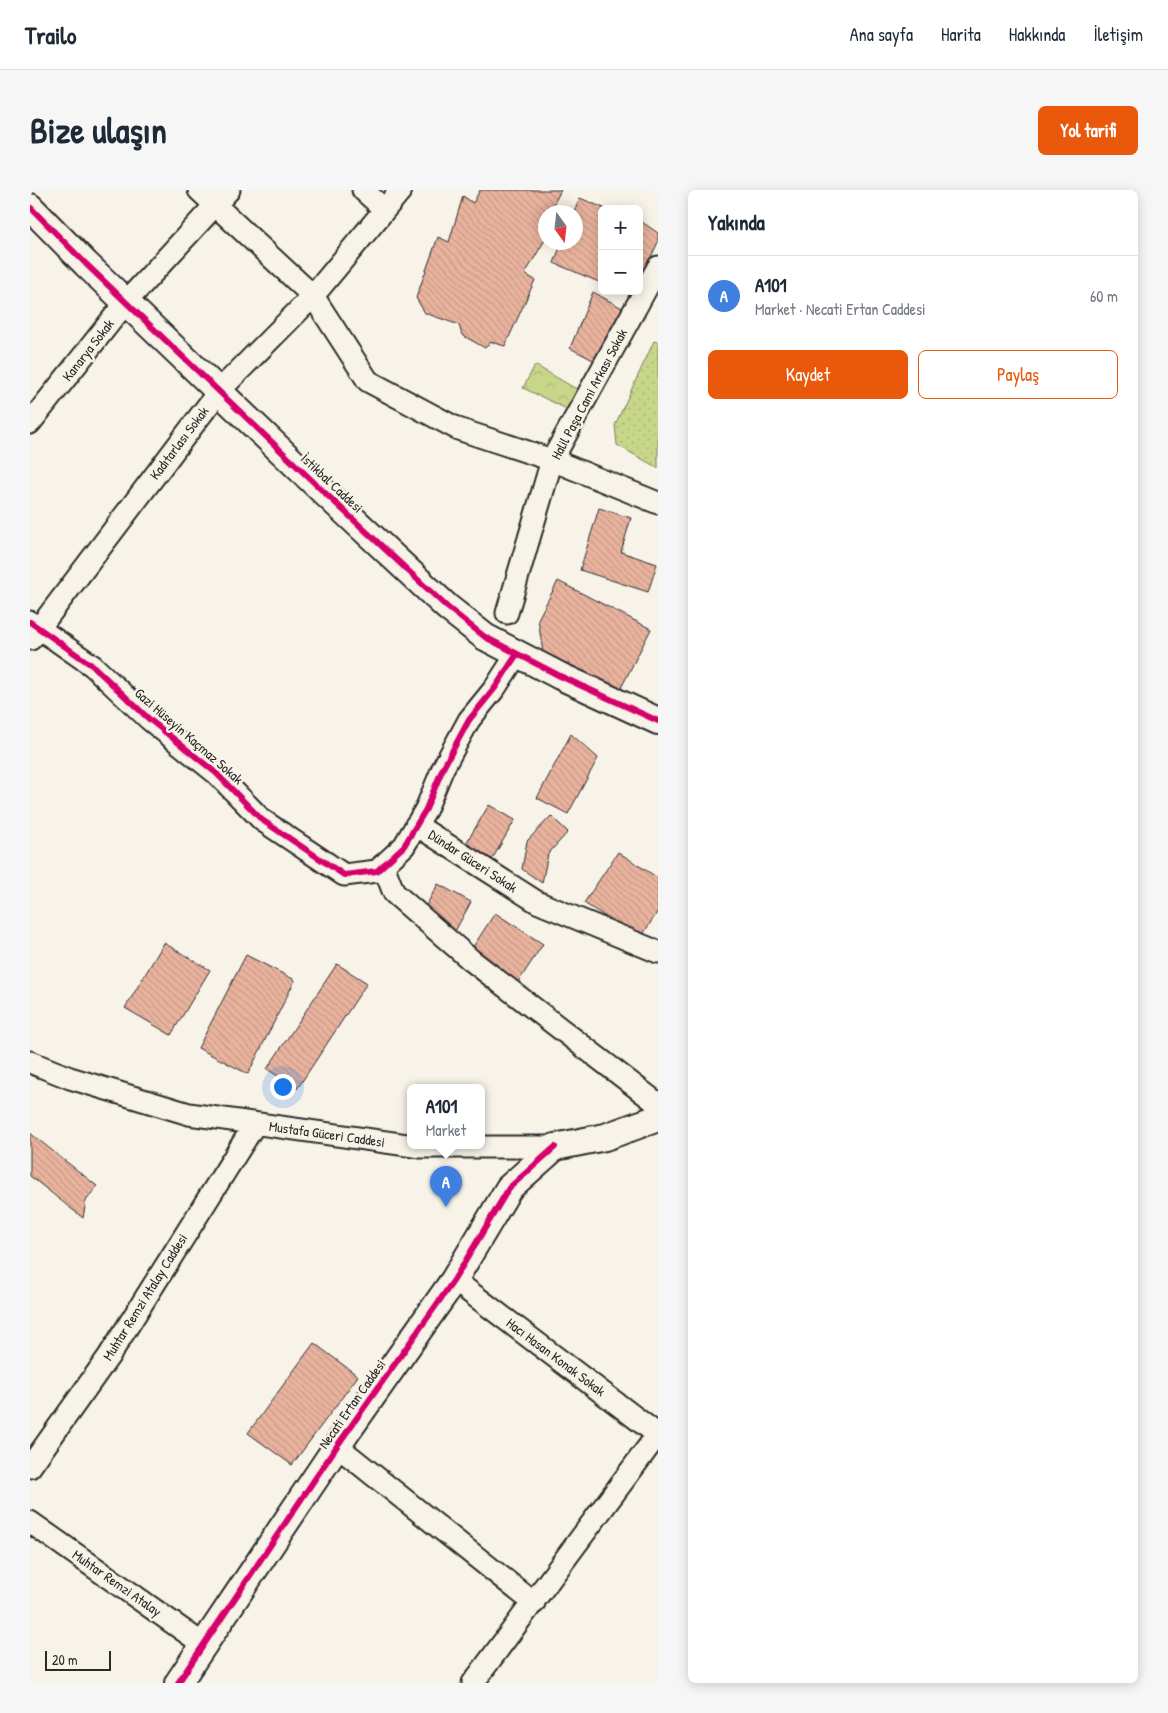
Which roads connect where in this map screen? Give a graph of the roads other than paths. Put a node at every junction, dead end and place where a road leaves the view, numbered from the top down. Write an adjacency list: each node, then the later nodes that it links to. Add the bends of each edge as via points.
1 (199, 190): 4 (street)
2 (363, 190): 5 (street)
3 (401, 190): 5 (street, Kadıtarlası Sokak)
4 (222, 198): 8 (street); 9 (street, Kanarya Sokak)
5 (384, 209): 8 (street, Kadıtarlası Sokak)
6 (32, 213): 9 (street, İstikbal Caddesi)
7 (658, 267): 12 (street, Halil Paşa Cami Arkası Sokak)
8 (313, 296): 10 (street, Kadıtarlası Sokak); 12 (street, via 368,381 458,429)
9 (126, 302): 10 (street, İstikbal Caddesi); 11 (street, Kanarya Sokak)
10 (219, 392): 15 (street, Kadıtarlası Sokak); 16 (street, İstikbal Caddesi, via 447,607 485,637)
11 (30, 423)
12 (552, 460): 13 (street); 14 (street, Halil Paşa Cami Arkası Sokak)
13 (658, 503)
14 (507, 613)
15 (33, 630): 19 (street, Gazi Hüseyin Kaçmaz Sokak, via 93,666 149,720 216,773 262,820 304,851 344,875 378,871)
16 (517, 654): 17 (street, İstikbal Caddesi); 18 (street, Dündar Güceri Sokak, via 469,720)
17 (658, 721)
18 (416, 825): 19 (street, Gazi Hüseyin Kaçmaz Sokak, via 404,846); 20 (street, Dündar Güceri Sokak, via 537,902)
19 (383, 866): 22 (street, via 394,893 401,900 471,960)
20 (658, 952)
21 (30, 1062): 24 (street, Mustafa Güceri Caddesi, via 70,1078 189,1114)
22 (658, 1104)
23 (658, 1118): 27 (street, Mustafa Güceri Caddesi, via 605,1137)
24 (255, 1124): 25 (street, Mustafa Güceri Caddesi); 31 (street, Muhtar Remzi Atalay Caddesi, via 109,1356)
25 (407, 1145)
26 (485, 1147): 27 (street, Mustafa Güceri Caddesi)
27 (555, 1147): 28 (street, Necati Ertan Caddesi, via 509,1188)
28 (454, 1280): 29 (street, Hacı Hasan Konak Sokak); 30 (street, Necati Ertan Caddesi)
29 (658, 1435): 33 (street)
30 (338, 1446): 33 (street); 34 (street, Necati Ertan Caddesi)
31 (30, 1467)
32 (30, 1522): 34 (street, Muhtar Remzi Atalay)
33 (534, 1603): 36 (street)
34 (204, 1645): 35 (street, Necati Ertan Caddesi)
35 (178, 1683)
36 (473, 1683)

